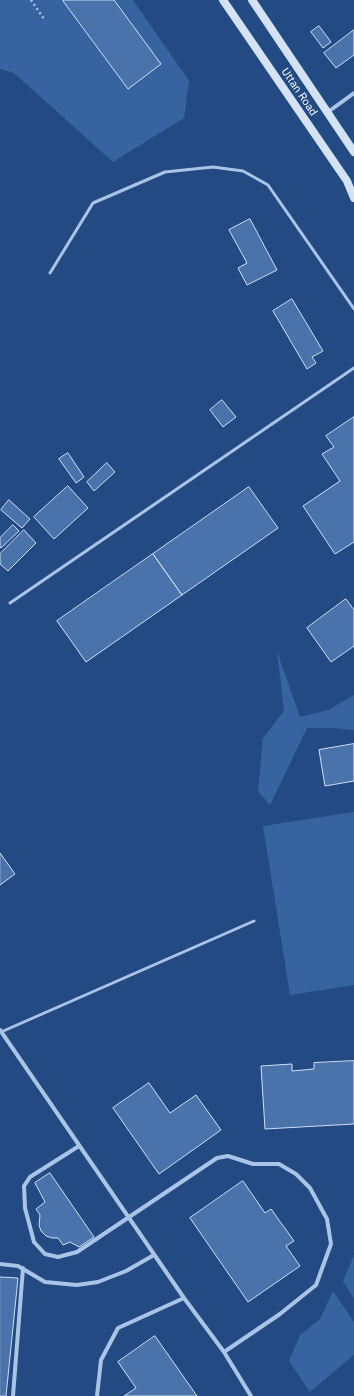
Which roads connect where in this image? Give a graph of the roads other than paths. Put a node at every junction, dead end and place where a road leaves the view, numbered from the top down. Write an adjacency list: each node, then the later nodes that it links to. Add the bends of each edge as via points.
1 (223, 0): 6 (main road, Uttan Road, via 347,181)
2 (252, 0): 4 (main road, Uttan Road)
3 (354, 93): 4 (street)
4 (327, 112): 5 (main road, Uttan Road)
5 (354, 152)
6 (354, 198)
7 (50, 273): 8 (lane, via 92,203 165,172 213,167 242,171 268,185)
8 (354, 309)
9 (354, 368): 10 (lane)
10 (10, 603)
11 (254, 921): 12 (lane)
12 (0, 1031): 13 (street)
13 (79, 1146): 14 (street); 14 (street, via 30,1177 24,1186 34,1242 45,1254 58,1257 77,1252)
14 (129, 1218): 15 (street); 19 (street, via 217,1158 228,1156 253,1164 279,1164 296,1174 310,1188 327,1219 331,1244 316,1285 280,1314)
15 (154, 1255): 17 (street, via 126,1271 98,1282 77,1285 45,1282); 18 (street)
16 (0, 1264): 17 (street)
17 (23, 1268): 20 (street)
18 (184, 1298): 19 (street); 21 (street, via 118,1328 101,1360)
19 (224, 1352): 22 (street)
20 (13, 1396)
21 (97, 1396)
22 (251, 1396)

